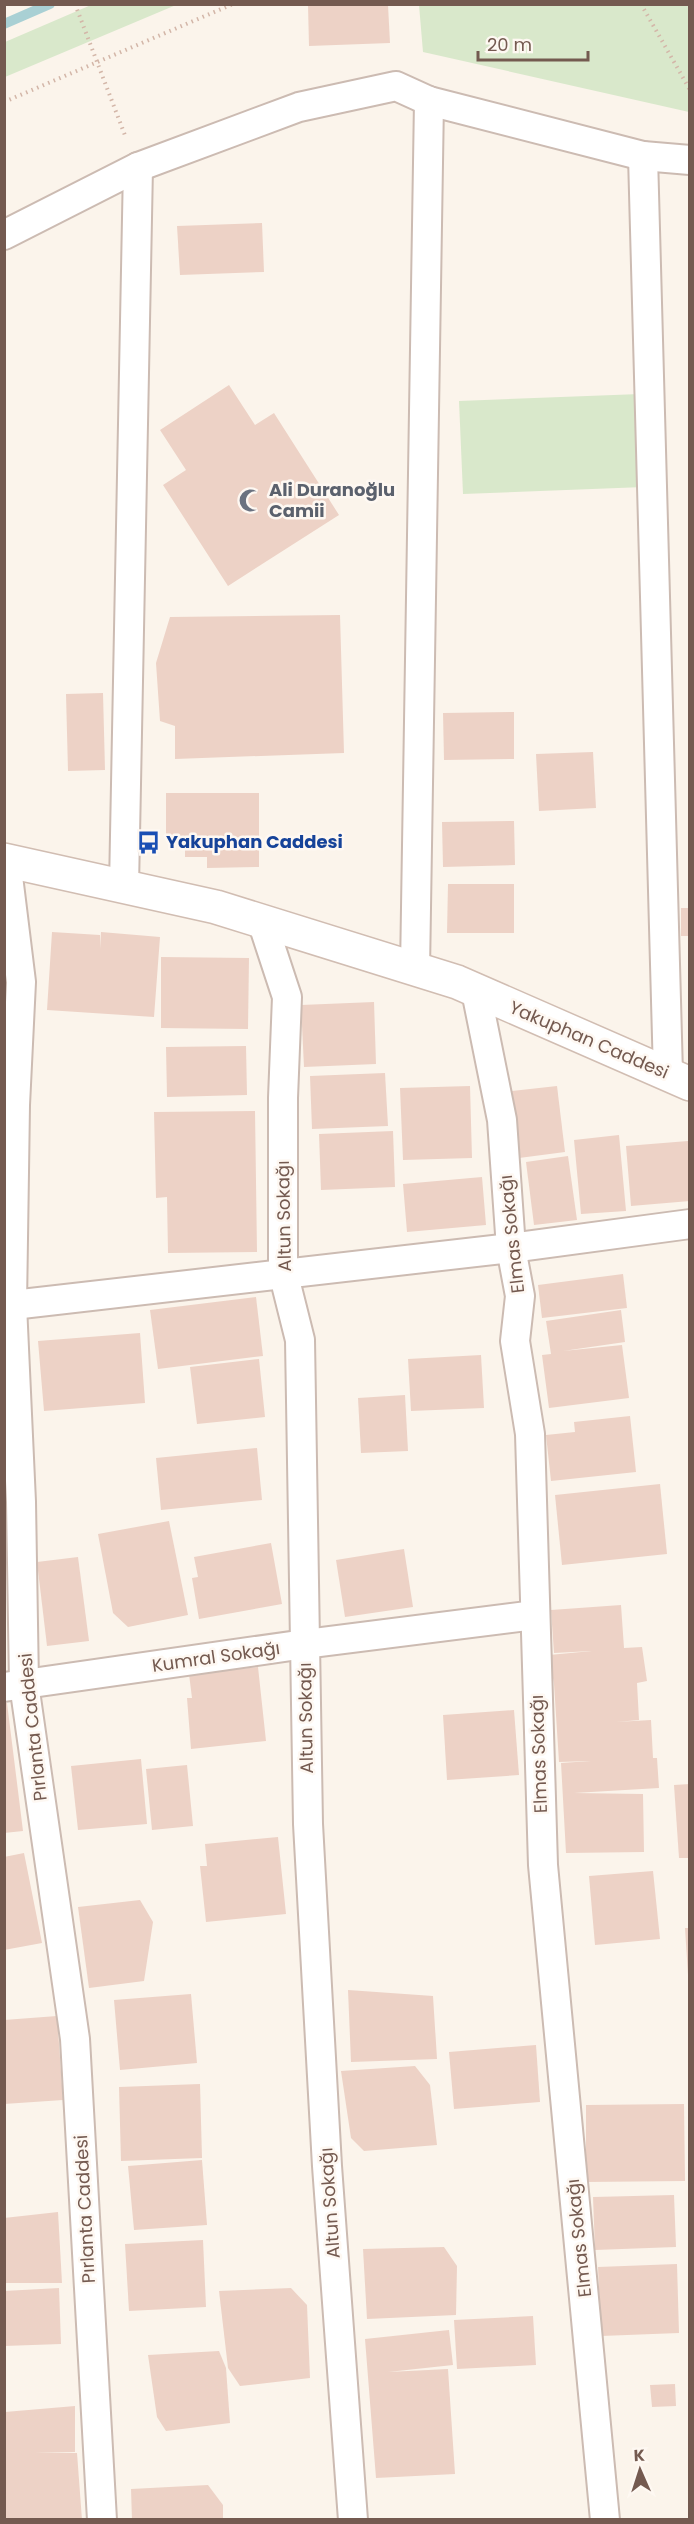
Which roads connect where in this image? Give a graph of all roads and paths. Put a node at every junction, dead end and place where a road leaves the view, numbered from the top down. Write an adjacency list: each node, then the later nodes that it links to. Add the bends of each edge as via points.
1 (75, 4): 4 (path)
2 (233, 4): 4 (path)
3 (641, 4): 5 (path)
4 (97, 62): 7 (path); 10 (path)
5 (690, 90)
6 (429, 101): 8 (street); 10 (street, via 396,86 299,107); 15 (street)
7 (4, 102)
8 (643, 156): 9 (street); 17 (street)
9 (690, 160)
10 (138, 167): 11 (street); 13 (street)
11 (4, 235)
12 (5, 860): 13 (street, Yakuphan Caddesi); 18 (street, Pırlanta Caddesi, via 21,982)
13 (124, 886): 14 (street, Yakuphan Caddesi)
14 (262, 921): 15 (street, Yakuphan Caddesi); 21 (street, Altun Sokağı, via 287,998)
15 (415, 970): 16 (street, Yakuphan Caddesi)
16 (476, 991): 17 (street, Yakuphan Caddesi); 20 (street, Elmas Sokağı, via 502,1120)
17 (679, 1079)
18 (10, 1104): 22 (street, Pırlanta Caddesi)
19 (690, 1224): 20 (street)
20 (511, 1248): 21 (street); 23 (street, Elmas Sokağı, via 520,1296 515,1341 530,1434)
21 (283, 1272): 22 (street); 24 (street, Altun Sokağı, via 300,1340)
22 (8, 1306): 25 (street, Pırlanta Caddesi, via 21,1502)
23 (535, 1615): 24 (street, Kumral Sokağı); 28 (street, Elmas Sokağı, via 543,1865)
24 (304, 1644): 25 (street, Kumral Sokağı); 27 (street, Altun Sokağı, via 308,1836)
25 (14, 1686): 26 (street, Pırlanta Caddesi, via 75,2039)
26 (102, 2520)
27 (353, 2520)
28 (605, 2520)

